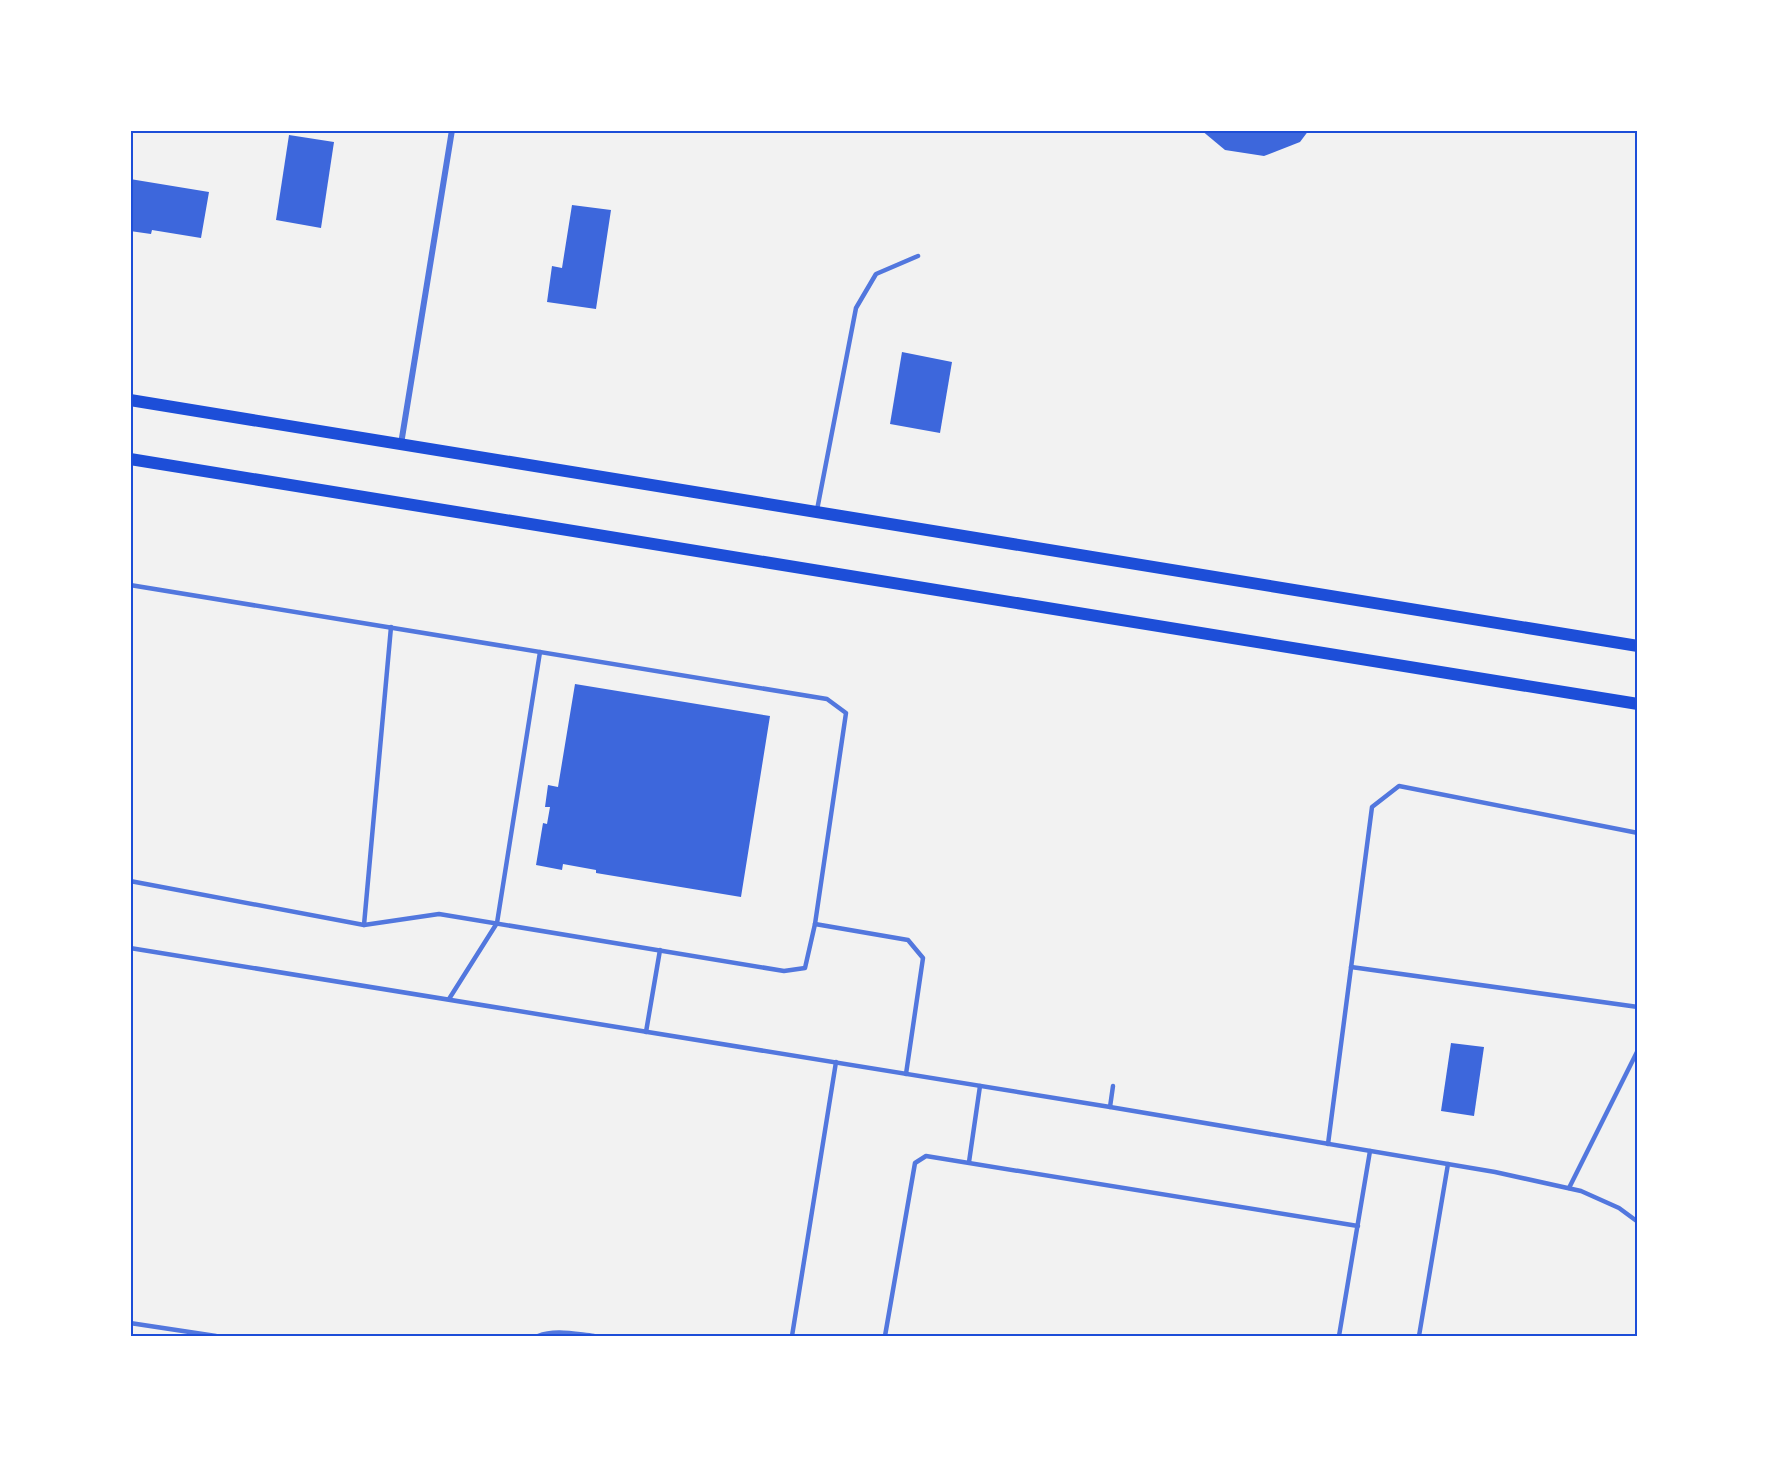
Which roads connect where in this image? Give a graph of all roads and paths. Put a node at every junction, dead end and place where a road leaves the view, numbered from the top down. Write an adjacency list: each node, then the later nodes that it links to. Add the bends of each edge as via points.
1 (452, 130): 4 (street)
2 (918, 256): 6 (lane, via 876,274 856,308)
3 (130, 400): 4 (main road)
4 (401, 444): 6 (main road)
5 (130, 459): 11 (main road)
6 (817, 513): 9 (main road)
7 (130, 585): 8 (lane)
8 (391, 627): 10 (lane); 16 (lane)
9 (1638, 646)
10 (540, 652): 14 (lane); 15 (lane, via 827,699 846,713)
11 (1638, 704)
12 (1638, 833): 19 (lane, via 1399,786 1372,807)
13 (130, 881): 16 (lane)
14 (497, 923): 16 (lane, via 439,914); 18 (lane); 20 (lane)
15 (815, 924): 18 (lane, via 805,968 784,971); 25 (lane, via 908,940 923,958)
16 (364, 925)
17 (130, 948): 20 (lane)
18 (660, 950): 22 (lane)
19 (1351, 967): 21 (lane); 29 (lane)
20 (449, 999): 22 (lane)
21 (1638, 1007)
22 (646, 1032): 24 (lane)
23 (1638, 1050): 33 (lane)
24 (836, 1062): 25 (lane); 40 (lane)
25 (906, 1074): 26 (lane)
26 (980, 1086): 28 (lane); 31 (lane)
27 (1113, 1086): 28 (lane)
28 (1110, 1107): 29 (lane)
29 (1328, 1144): 30 (lane)
30 (1370, 1151): 32 (lane); 35 (lane)
31 (969, 1162): 35 (lane); 41 (lane, via 926,1156 915,1163)
32 (1448, 1164): 33 (lane); 43 (lane)
33 (1569, 1188): 34 (lane, via 1619,1208)
34 (1638, 1222)
35 (1358, 1226): 42 (lane)
36 (130, 1323): 37 (lane)
37 (216, 1336)
38 (538, 1336): 39 (lane, via 569,1332)
39 (594, 1336)
40 (792, 1336)
41 (885, 1336)
42 (1339, 1336)
43 (1419, 1336)

